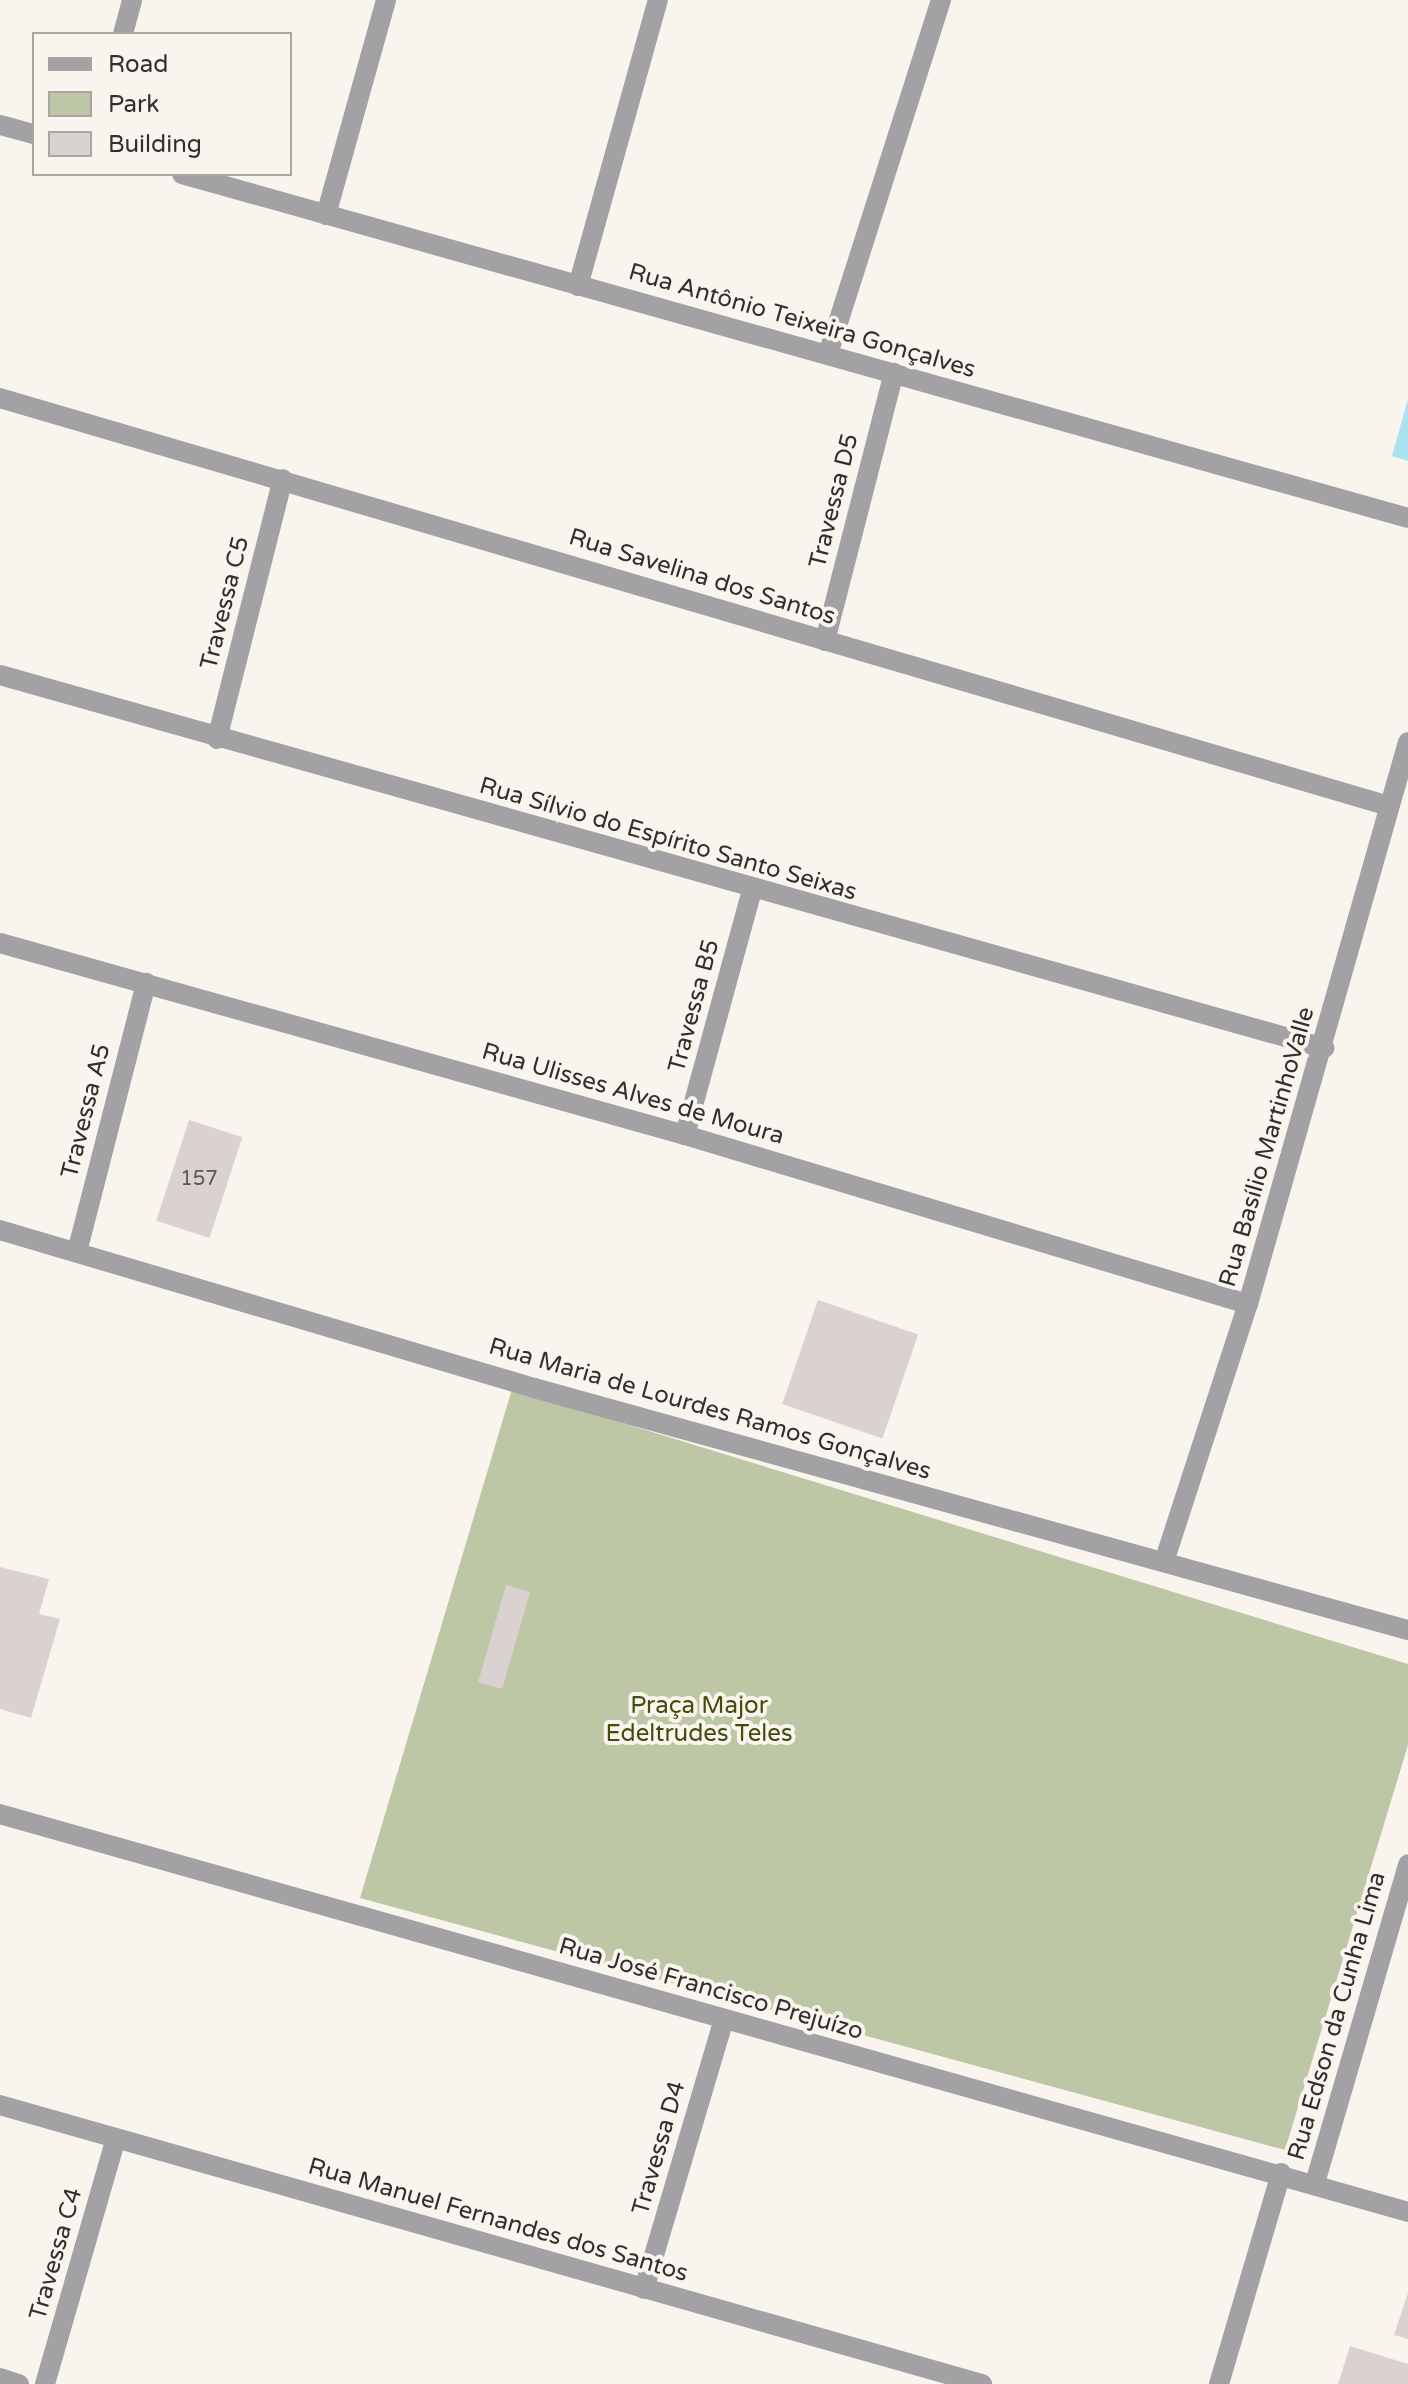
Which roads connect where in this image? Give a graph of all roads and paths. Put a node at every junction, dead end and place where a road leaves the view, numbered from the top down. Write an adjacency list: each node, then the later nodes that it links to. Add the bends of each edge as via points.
1 (132, 0): 5 (street)
2 (386, 0): 9 (street)
3 (658, 0): 10 (street)
4 (941, 0): 11 (street)
5 (124, 32)
6 (0, 125): 7 (street)
7 (32, 133)
8 (189, 176): 9 (street, Rua Antônio Teixeira Gonçalves)
9 (326, 215): 10 (street, Rua Antônio Teixeira Gonçalves)
10 (578, 286): 11 (street, Rua Antônio Teixeira Gonçalves)
11 (828, 354): 12 (street, Rua Antônio Teixeira Gonçalves)
12 (894, 373): 15 (street, Rua Antônio Teixeira Gonçalves); 16 (street, Travessa D5)
13 (0, 398): 14 (street, Rua Savelina dos Santos)
14 (283, 479): 16 (street, Rua Savelina dos Santos); 18 (street, Travessa C5)
15 (1408, 518)
16 (825, 641): 20 (street, Rua Savelina dos Santos)
17 (0, 675): 18 (street, Rua Sílvio do Espírito Santo Seixas)
18 (217, 739): 21 (street, Rua Sílvio do Espírito Santo Seixas)
19 (1408, 742): 20 (street, Rua Basílio MartinhoValle)
20 (1389, 806): 24 (street, Rua Basílio MartinhoValle)
21 (752, 890): 24 (street, Rua Sílvio do Espírito Santo Seixas); 25 (street, Travessa B5)
22 (0, 943): 23 (street, Rua Ulisses Alves de Moura)
23 (146, 983): 25 (street, Rua Ulisses Alves de Moura); 27 (street, Travessa A5)
24 (1324, 1048): 28 (street, Rua Basílio MartinhoValle)
25 (685, 1135): 28 (street, Rua Ulisses Alves de Moura)
26 (0, 1230): 27 (street, Rua Maria de Lourdes Ramos Gonçalves)
27 (77, 1252): 29 (street, Rua Maria de Lourdes Ramos Gonçalves, via 534,1388)
28 (1248, 1304): 29 (street, Rua Basílio MartinhoValle)
29 (1164, 1562): 30 (street, Rua Maria de Lourdes Ramos Gonçalves)
30 (1408, 1630)
31 (0, 1814): 33 (street, Rua José Francisco Prejuízo, via 376,1917)
32 (1408, 1864): 37 (street, Rua Edson da Cunha Lima)
33 (723, 2022): 36 (street, Rua José Francisco Prejuízo); 39 (street, Travessa D4)
34 (0, 2105): 35 (street, Rua Manuel Fernandes dos Santos)
35 (116, 2138): 39 (street, Rua Manuel Fernandes dos Santos); 42 (street, Travessa C4)
36 (1281, 2173): 37 (street, Rua José Francisco Prejuízo); 44 (street)
37 (1315, 2183): 38 (street, Rua José Francisco Prejuízo)
38 (1408, 2212)
39 (644, 2289): 43 (street, Rua Manuel Fernandes dos Santos)
40 (0, 2378): 41 (street)
41 (19, 2384)
42 (45, 2384)
43 (982, 2384)
44 (1219, 2384)

